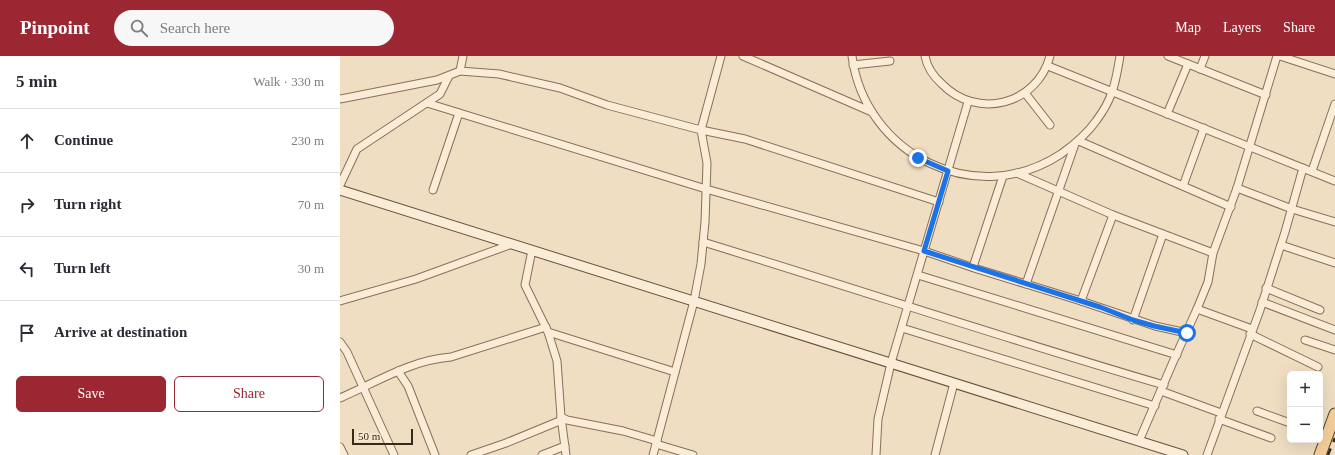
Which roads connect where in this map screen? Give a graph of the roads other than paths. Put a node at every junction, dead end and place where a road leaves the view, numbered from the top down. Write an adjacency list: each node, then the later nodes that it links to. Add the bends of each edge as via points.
1 (463, 56): 16 (street)
2 (721, 56): 31 (street)
3 (743, 56): 26 (street)
4 (852, 56): 13 (street)
5 (925, 56): 23 (street, via 934,77 949,92)
6 (1050, 56): 14 (street)
7 (1120, 56): 19 (street)
8 (1168, 56): 12 (street)
9 (1205, 56): 15 (street)
10 (1279, 56): 17 (street); 21 (street)
11 (890, 61): 13 (street)
12 (1188, 64): 15 (street); 28 (street)
13 (854, 65): 26 (street, via 861,92)
14 (1048, 66): 19 (street); 20 (street, via 1037,82)
15 (1200, 69): 21 (street)
16 (460, 71): 18 (street); 31 (street, via 499,74 560,88 607,105)
17 (1335, 74)
18 (449, 76): 22 (street); 24 (street, via 440,94)
19 (1112, 92): 28 (street); 32 (street, via 1097,120)
20 (1025, 93): 23 (street, via 1006,102 987,105); 29 (street)
21 (1266, 95): 33 (street)
22 (340, 100)
23 (968, 102): 35 (street)
24 (427, 103): 27 (street); 40 (street, via 357,149)
25 (1335, 104): 36 (street)
26 (872, 112): 35 (street, via 897,142 918,158)
27 (459, 113): 42 (street); 45 (street)
28 (1167, 114): 30 (street)
29 (1050, 125)
30 (1204, 128): 33 (street); 41 (street)
31 (702, 130): 42 (street, via 707,163); 47 (street, via 745,139)
32 (1077, 142): 37 (street, via 1048,162); 41 (street); 46 (street)
33 (1250, 147): 34 (street); 43 (street)
34 (1303, 168): 36 (street); 49 (street)
35 (948, 171): 38 (street, via 975,176); 47 (street)
36 (1312, 171): 39 (street)
37 (1017, 173): 38 (street); 46 (street)
38 (1003, 176): 60 (street)
39 (1335, 181)
40 (340, 185)
41 (1183, 186): 48 (street)
42 (706, 188): 53 (street); 57 (street)
43 (1237, 188): 48 (street); 49 (street)
44 (340, 190): 54 (main road)
45 (433, 190)
46 (1058, 192): 50 (street); 62 (street)
47 (939, 202): 57 (street)
48 (1231, 207): 58 (street)
49 (1292, 209): 51 (street); 55 (street)
50 (1113, 215): 52 (street); 66 (street)
51 (1335, 222)
52 (1163, 234): 58 (street); 71 (street)
53 (703, 242): 65 (street); 68 (street)
54 (512, 244): 56 (main road); 64 (street, via 416,279)
55 (1281, 245): 59 (street); 63 (street)
56 (532, 250): 65 (main road); 73 (street, via 525,285)
57 (924, 251): 60 (street); 61 (street)
58 (1213, 253): 69 (street, via 1208,282)
59 (1335, 263)
60 (973, 267): 62 (street)
61 (918, 275): 68 (street); 80 (street)
62 (1026, 284): 66 (street)
63 (1266, 288): 67 (street); 70 (street)
64 (340, 301)
65 (694, 301): 81 (main road); 84 (street)
66 (1081, 302): 71 (street)
67 (1262, 302): 74 (street); 75 (street)
68 (908, 307): 72 (street); 87 (street)
69 (1198, 309): 75 (street); 76 (street)
70 (1320, 310)
71 (1133, 320): 76 (street)
72 (902, 328): 81 (street); 89 (street)
73 (547, 330): 83 (street, via 451,357 436,358); 84 (street); 93 (street, via 557,361)
74 (1335, 330)
75 (1251, 332): 82 (street); 92 (street)
76 (1187, 333): 80 (street)
77 (1305, 340): 79 (street)
78 (340, 342): 86 (street)
79 (1335, 350)
80 (1176, 355): 87 (street)
81 (891, 363): 85 (main road); 109 (street, via 878,419)
82 (1318, 367)
83 (398, 371): 86 (street); 103 (street, via 408,386)
84 (675, 372): 98 (street)
85 (954, 383): 97 (main road); 110 (street)
86 (364, 388): 88 (street); 102 (street)
87 (1162, 388): 89 (street); 92 (street)
88 (340, 398)
89 (1155, 406): 97 (street)
90 (1257, 412): 94 (street)
91 (1335, 414): 95 (main road)
92 (1220, 416): 96 (street); 112 (street)
93 (562, 419): 98 (street, via 623,431); 99 (street); 104 (street)
94 (1287, 422)
95 (1324, 435): 113 (main road)
96 (1271, 438)
97 (1140, 441): 111 (main road)
98 (656, 442): 107 (street); 108 (street)
99 (565, 446): 105 (street); 106 (street)
100 (340, 447): 101 (street)
101 (344, 455)
102 (394, 455)
103 (435, 455)
104 (471, 455)
105 (542, 455)
106 (566, 455)
107 (653, 455)
108 (693, 455)
109 (876, 455)
110 (935, 455)
111 (1181, 455)
112 (1207, 455)
113 (1320, 455)

